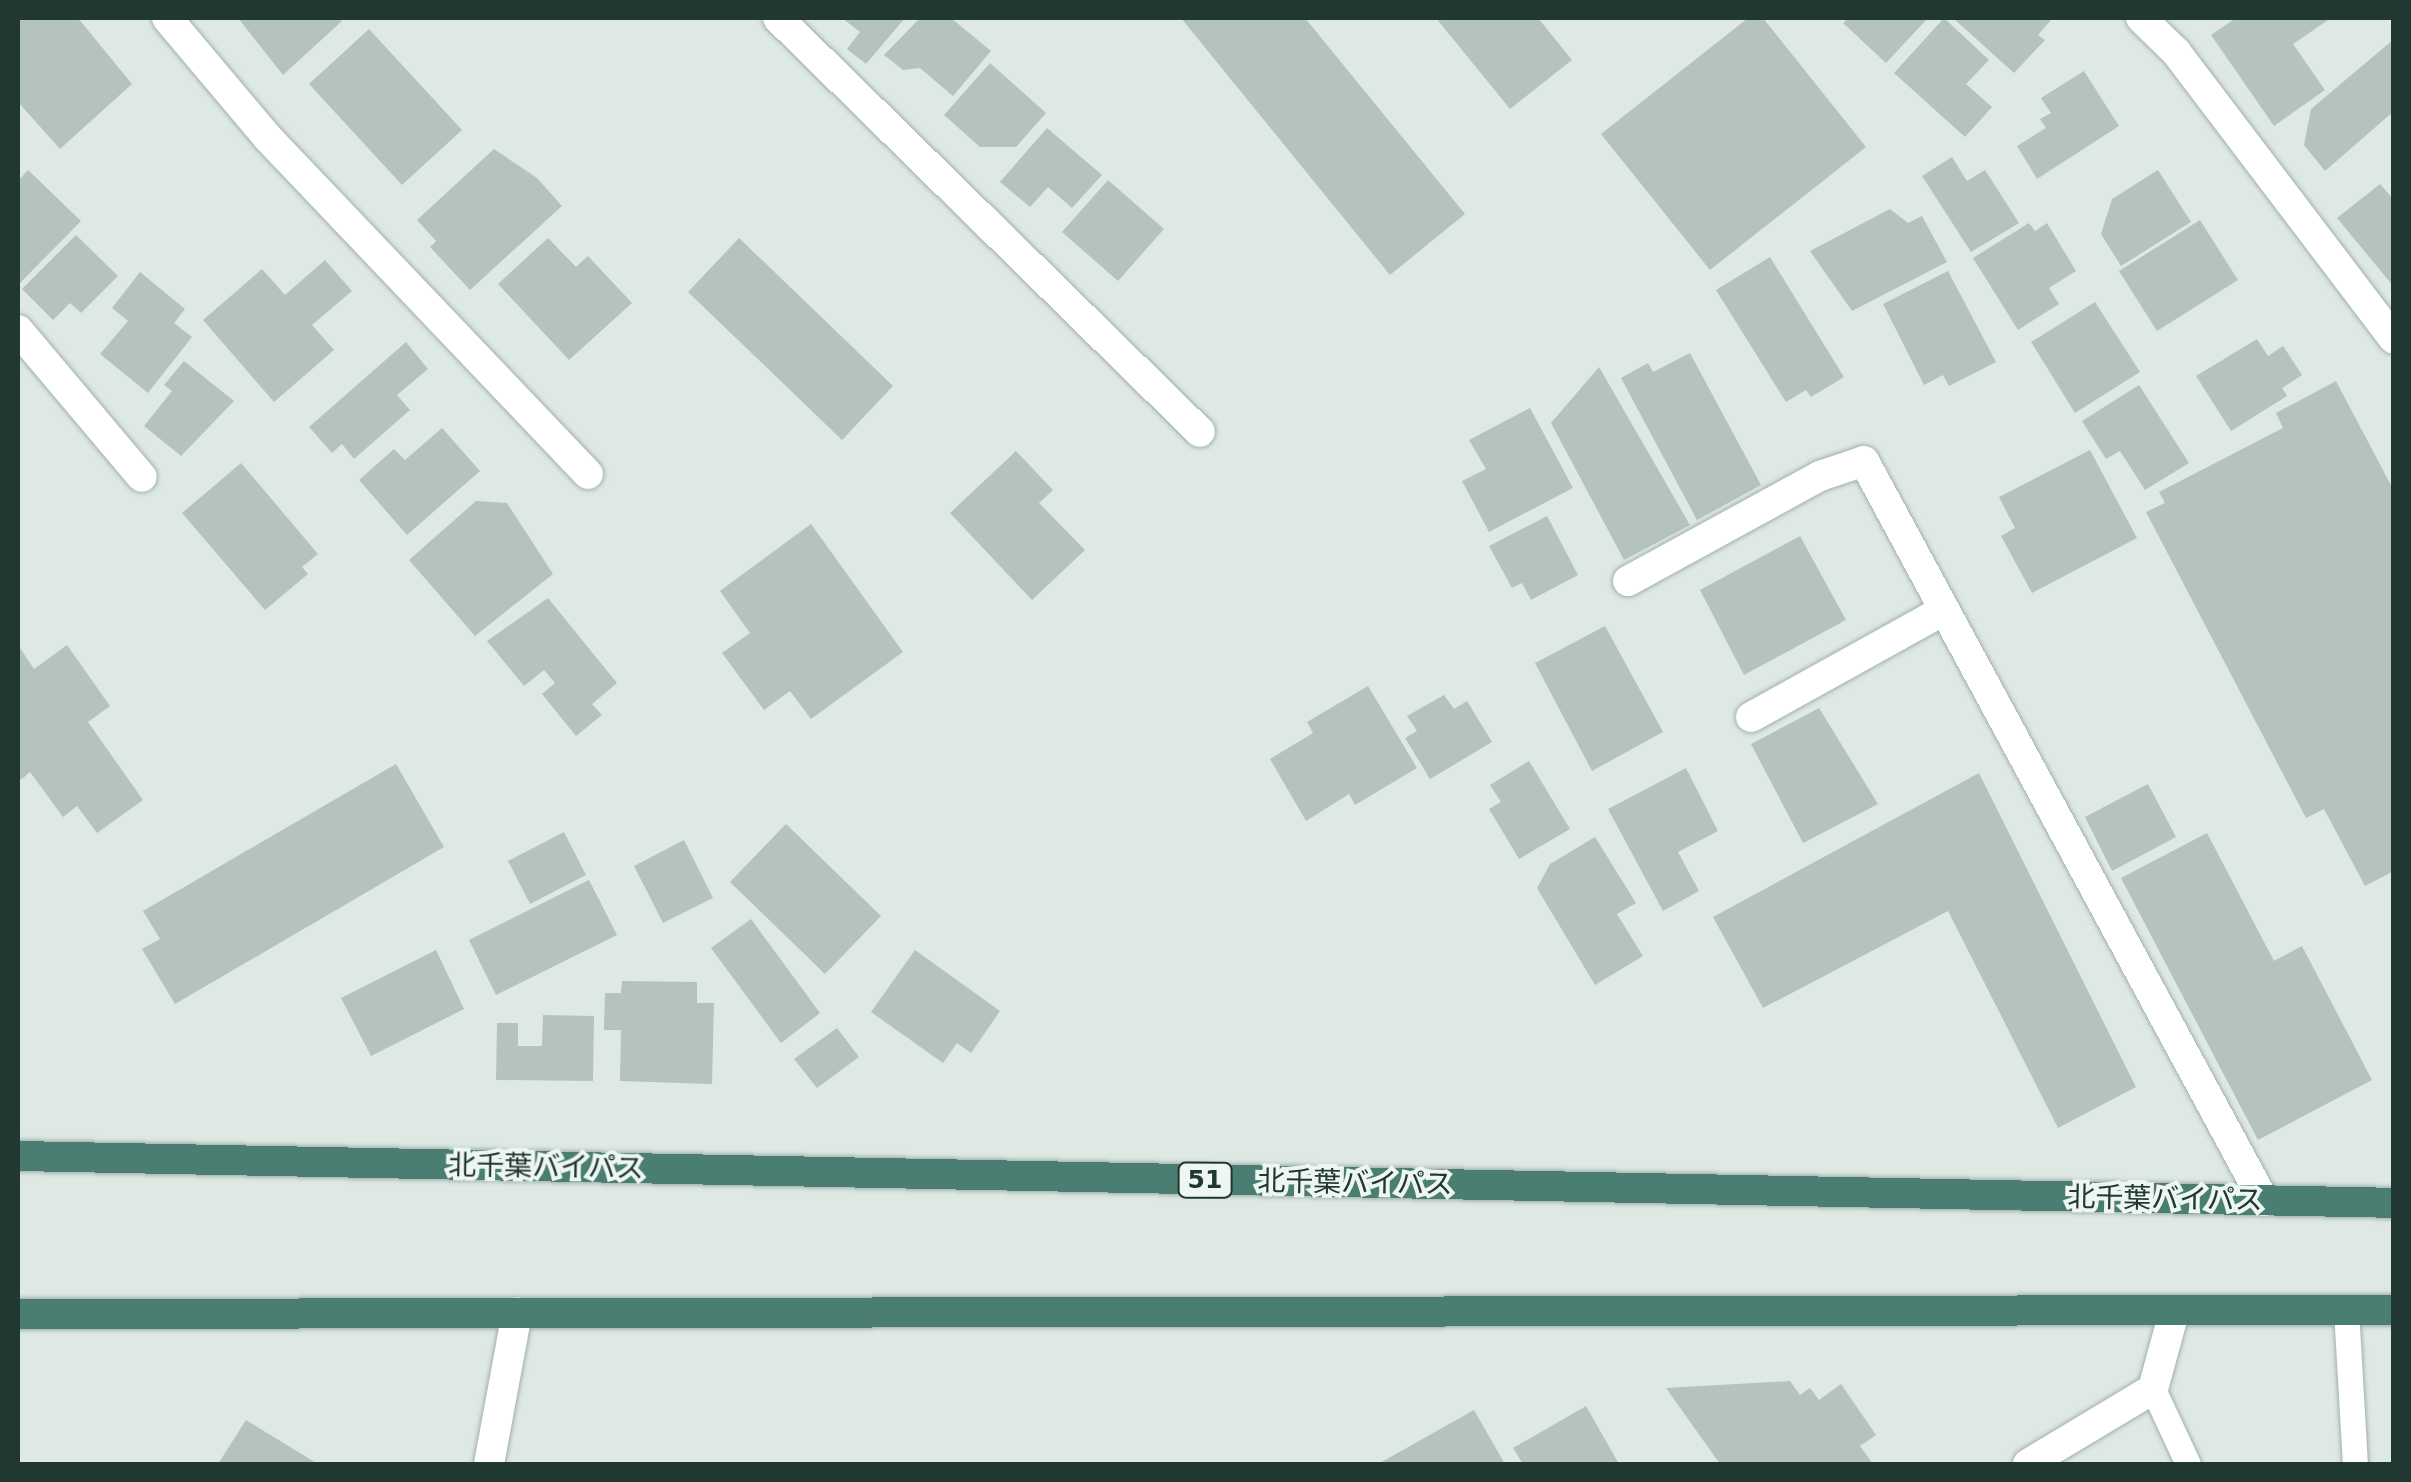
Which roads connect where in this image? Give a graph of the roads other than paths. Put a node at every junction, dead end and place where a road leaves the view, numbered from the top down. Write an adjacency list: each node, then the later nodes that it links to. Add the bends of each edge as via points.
1 (167, 18): 7 (street, via 268,138)
2 (778, 18): 6 (street)
3 (2141, 18): 5 (street, via 2176,52)
4 (18, 330): 8 (street)
5 (2394, 338)
6 (1200, 432)
7 (588, 474)
8 (142, 477)
9 (1628, 581): 10 (street, via 1820,476 1864,461)
10 (1944, 610): 11 (street); 13 (street)
11 (1751, 717)
12 (18, 1156): 13 (highway, 北千葉バイパス / 51)
13 (2264, 1201): 14 (highway, 北千葉バイパス / 51)
14 (2394, 1203)
15 (2346, 1308): 16 (highway); 17 (highway); 24 (lane, via 2349,1450)
16 (2394, 1310)
17 (2174, 1312): 19 (highway); 20 (street)
18 (18, 1314): 19 (highway)
19 (517, 1314): 21 (street)
20 (2154, 1389): 22 (street); 23 (lane)
21 (489, 1464)
22 (2028, 1464)
23 (2188, 1464)
24 (2355, 1464)

